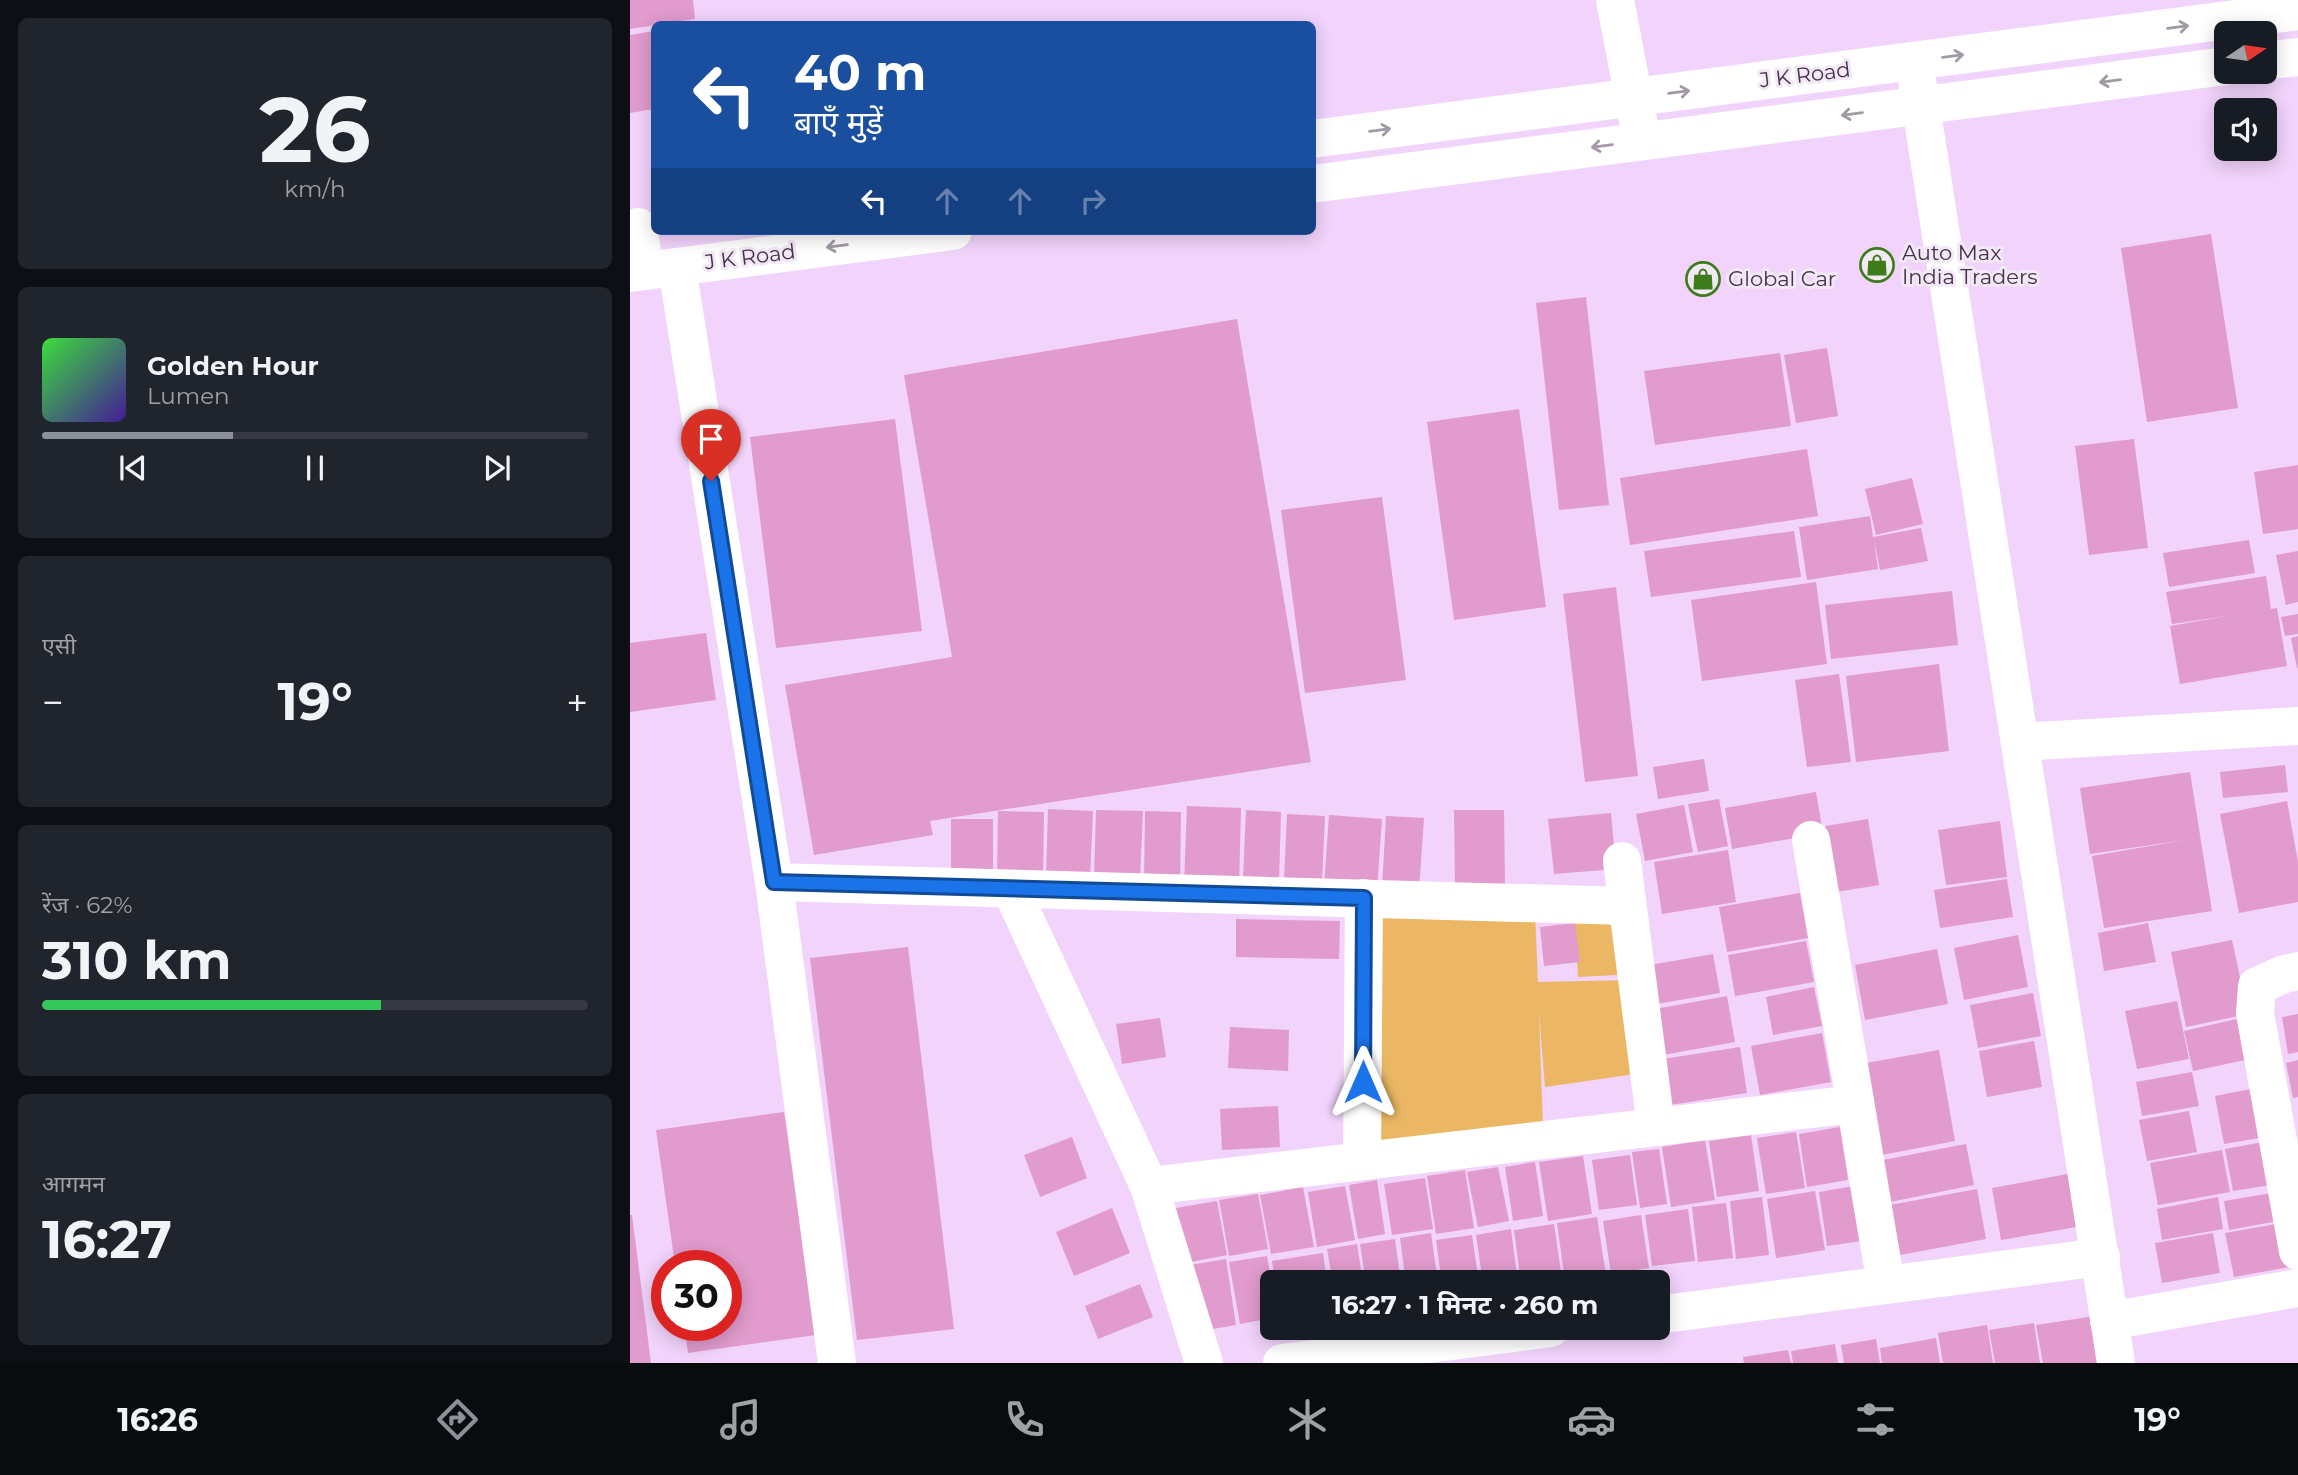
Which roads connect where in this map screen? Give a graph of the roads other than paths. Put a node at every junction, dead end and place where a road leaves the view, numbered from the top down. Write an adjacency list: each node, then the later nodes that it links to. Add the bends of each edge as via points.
1 (1615, 0): 7 (street)
2 (2298, 11): 5 (street, J K Road, one-way to 2)
3 (2298, 57): 4 (street)
4 (2277, 59)
5 (1914, 61): 7 (street, J K Road, one-way to 5); 8 (street)
6 (2214, 68): 8 (street, one-way to 8)
7 (1633, 97): 9 (street, J K Road, one-way to 7); 10 (street)
8 (1920, 105): 10 (street, one-way to 10); 16 (street)
9 (1316, 138)
10 (1642, 141): 11 (street, one-way to 11)
11 (1316, 183)
12 (641, 227): 14 (street)
13 (922, 235): 14 (street, J K Road, one-way to 14)
14 (651, 270): 19 (street)
15 (2298, 726): 16 (street)
16 (2020, 742): 29 (street)
17 (1811, 840): 24 (street)
18 (1622, 861): 22 (street)
19 (774, 882): 20 (street); 36 (street)
20 (1011, 889): 21 (street); 27 (street)
21 (1364, 898): 22 (street); 26 (street)
22 (1628, 905): 25 (street)
23 (2298, 971): 28 (street, via 2257,986 2255,1013)
24 (1855, 1104): 25 (street); 30 (street)
25 (1656, 1127): 26 (street)
26 (1362, 1161): 27 (street)
27 (1149, 1186): 37 (street)
28 (2298, 1251)
29 (2101, 1257): 30 (street); 33 (street)
30 (1886, 1285): 32 (street)
31 (2298, 1287): 33 (street)
32 (1670, 1313)
33 (2109, 1321): 39 (street)
34 (1486, 1340): 35 (street)
35 (1399, 1356): 38 (street)
36 (837, 1363)
37 (1204, 1363)
38 (1282, 1363)
39 (2116, 1363)

